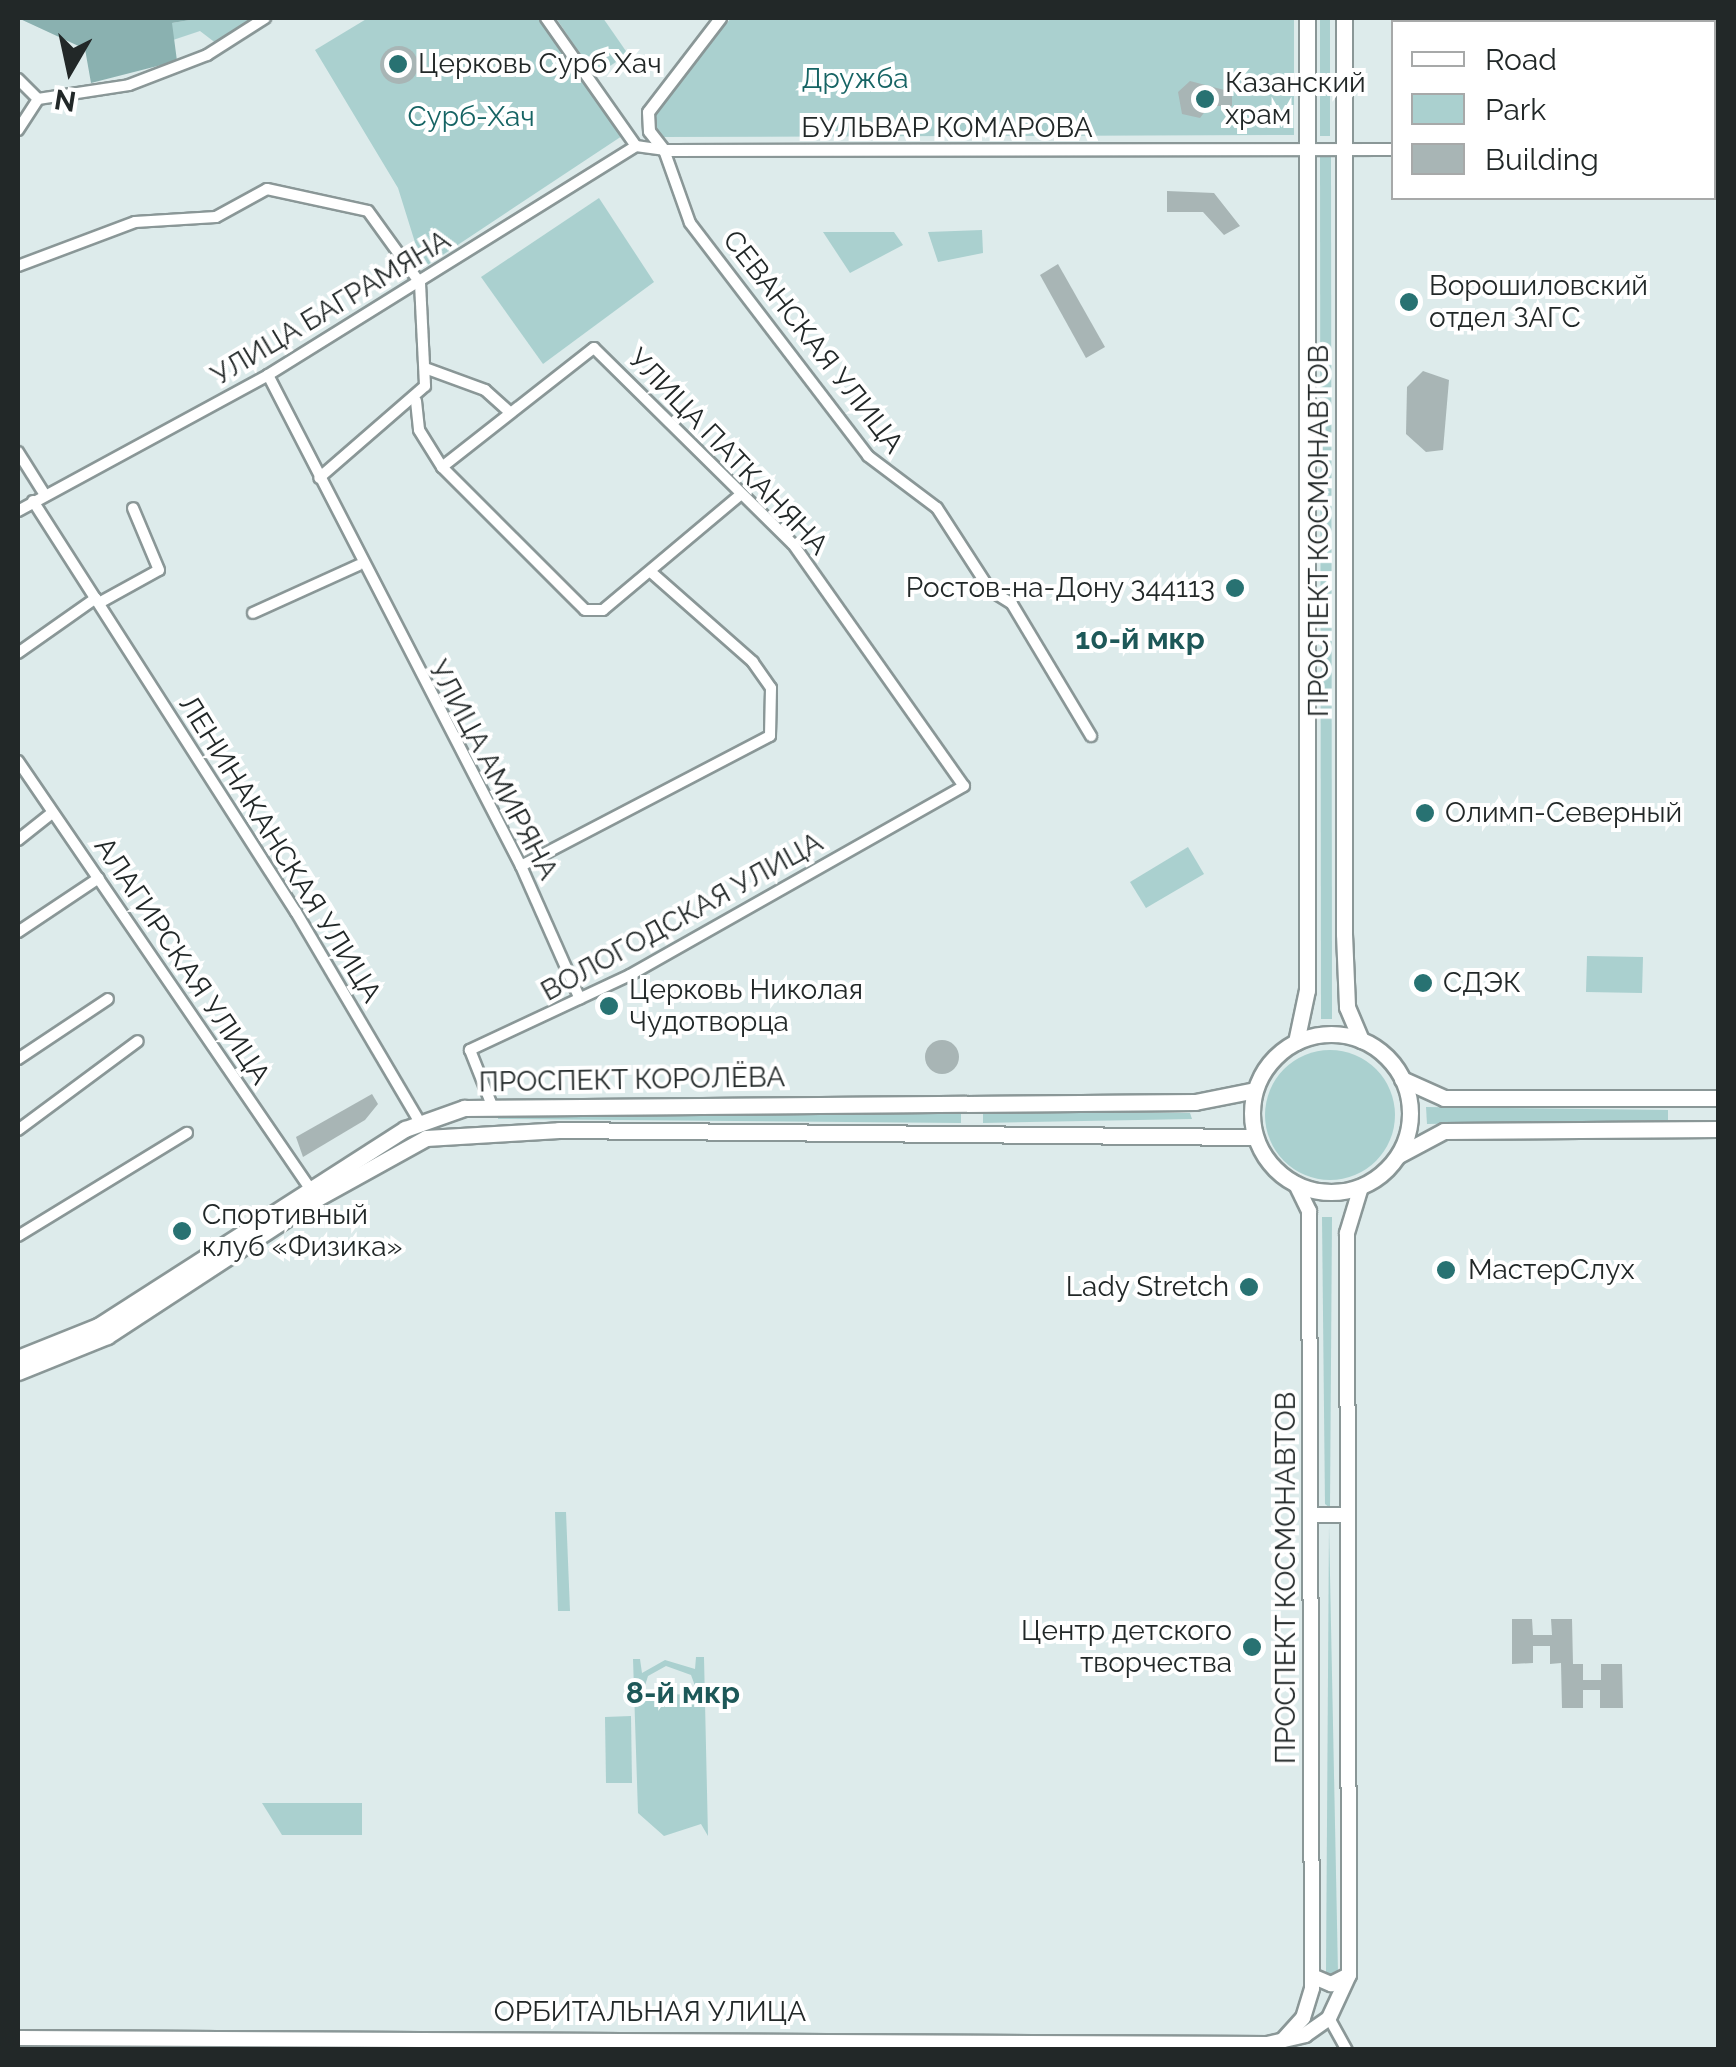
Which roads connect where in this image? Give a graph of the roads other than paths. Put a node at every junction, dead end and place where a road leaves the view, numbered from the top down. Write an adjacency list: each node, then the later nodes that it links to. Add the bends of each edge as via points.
1 (265, 18): 7 (street, via 208,55 129,84)
2 (546, 18): 9 (street)
3 (720, 18): 11 (street, via 648,112 649,131)
4 (1307, 18): 13 (main road, ПРОСПЕКТ КОСМОНАВТОВ)
5 (1344, 18): 12 (main road, ПРОСПЕКТ КОСМОНАВТОВ)
6 (18, 78): 7 (street)
7 (38, 99): 8 (street)
8 (18, 130)
9 (636, 146): 11 (street); 15 (street, УЛИЦА БАГРАМЯНА)
10 (1391, 149): 12 (street, БУЛЬВАР КОМАРОВА)
11 (664, 150): 13 (street, БУЛЬВАР КОМАРОВА); 33 (street, СЕВАНСКАЯ УЛИЦА, via 690,223 868,456 937,508 990,590 1012,604)
12 (1345, 150): 13 (street, БУЛЬВАР КОМАРОВА); 44 (main road, ПРОСПЕКТ КОСМОНАВТОВ, via 1345,978)
13 (1308, 152): 45 (main road, ПРОСПЕКТ КОСМОНАВТОВ, via 1307,992)
14 (18, 266): 15 (street, via 135,222 216,217 280,188 368,212)
15 (420, 283): 16 (street); 17 (street, УЛИЦА БАГРАМЯНА)
16 (425, 368): 18 (street); 19 (street, via 485,390)
17 (268, 375): 22 (street, УЛИЦА АМИРЯНА); 23 (street, УЛИЦА БАГРАМЯНА)
18 (416, 401): 21 (street, via 419,430); 22 (street)
19 (507, 410): 21 (street); 24 (street, УЛИЦА ПАТКАНЯНА, via 594,348)
20 (18, 452): 23 (street)
21 (442, 467): 29 (street, via 585,610 603,610)
22 (319, 478): 28 (street, УЛИЦА АМИРЯНА)
23 (45, 495): 25 (street, УЛИЦА БАГРАМЯНА)
24 (739, 496): 29 (street); 35 (street, УЛИЦА ПАТКАНЯНА, via 793,544)
25 (33, 501): 27 (street, УЛИЦА БАГРАМЯНА); 30 (street, ЛЕНИНАКАНСКАЯ УЛИЦА)
26 (133, 508): 30 (street, via 159,570)
27 (18, 511)
28 (359, 565): 31 (street); 38 (street, УЛИЦА АМИРЯНА)
29 (652, 573): 38 (street, via 752,662 771,688 770,736)
30 (98, 600): 32 (street); 53 (street, ЛЕНИНАКАНСКАЯ УЛИЦА)
31 (253, 613)
32 (18, 653)
33 (1090, 736)
34 (18, 761): 36 (street, АЛАГИРСКАЯ УЛИЦА)
35 (964, 786): 42 (street, ВОЛОГОДСКАЯ УЛИЦА)
36 (52, 812): 37 (street); 39 (street, АЛАГИРСКАЯ УЛИЦА)
37 (18, 840)
38 (521, 866): 42 (street, УЛИЦА АМИРЯНА)
39 (100, 878): 40 (street); 63 (street, АЛАГИРСКАЯ УЛИЦА)
40 (18, 932)
41 (108, 999): 46 (street)
42 (580, 999): 52 (street, ВОЛОГОДСКАЯ УЛИЦА, via 470,1050)
43 (138, 1040): 56 (street)
44 (1361, 1040): 45 (main road, via 1327,1034); 47 (main road)
45 (1296, 1042): 48 (main road, via 1276,1056)
46 (18, 1059)
47 (1402, 1078): 49 (main road, via 1444,1098); 61 (main road, via 1410,1112)
48 (1255, 1090): 51 (main road, ПРОСПЕКТ КОРОЛЁВА, via 1194,1102); 60 (main road)
49 (1684, 1098): 50 (main road); 54 (main road, via 1674,1112)
50 (1718, 1098)
51 (962, 1102): 52 (main road, ПРОСПЕКТ КОРОЛЁВА); 59 (main road, via 971,1114)
52 (492, 1103): 53 (main road, ПРОСПЕКТ КОРОЛЁВА); 57 (main road)
53 (419, 1122): 63 (main road, ПРОСПЕКТ КОРОЛЁВА)
54 (1684, 1129): 55 (main road); 61 (main road, via 1444,1131)
55 (1718, 1129)
56 (18, 1130)
57 (495, 1131): 59 (main road, ПРОСПЕКТ КОРОЛЁВА); 67 (main road, ПРОСПЕКТ КОРОЛЁВА, via 398,1149 107,1336)
58 (187, 1133): 65 (street)
59 (962, 1134): 60 (main road, ПРОСПЕКТ КОРОЛЁВА)
60 (1255, 1137): 62 (main road, via 1268,1161)
61 (1396, 1158): 64 (main road)
62 (1296, 1184): 64 (main road, via 1336,1192); 69 (main road, ПРОСПЕКТ КОСМОНАВТОВ, via 1309,1211)
63 (309, 1187): 66 (main road, ПРОСПЕКТ КОРОЛЁВА, via 98,1326)
64 (1361, 1187): 68 (main road, via 1347,1215)
65 (18, 1236)
66 (18, 1358)
67 (18, 1372)
68 (1348, 1515): 69 (main road); 70 (main road)
69 (1312, 1516): 71 (main road, ПРОСПЕКТ КОСМОНАВТОВ)
70 (1349, 1975): 71 (main road, via 1331,1984); 72 (main road)
71 (1312, 1976): 74 (main road, ПРОСПЕКТ КОСМОНАВТОВ, via 1303,2018)
72 (1329, 2018): 74 (main road); 75 (street)
73 (18, 2038): 74 (main road, ОРБИТАЛЬНАЯ УЛИЦА)
74 (1282, 2041)
75 (1347, 2050)

